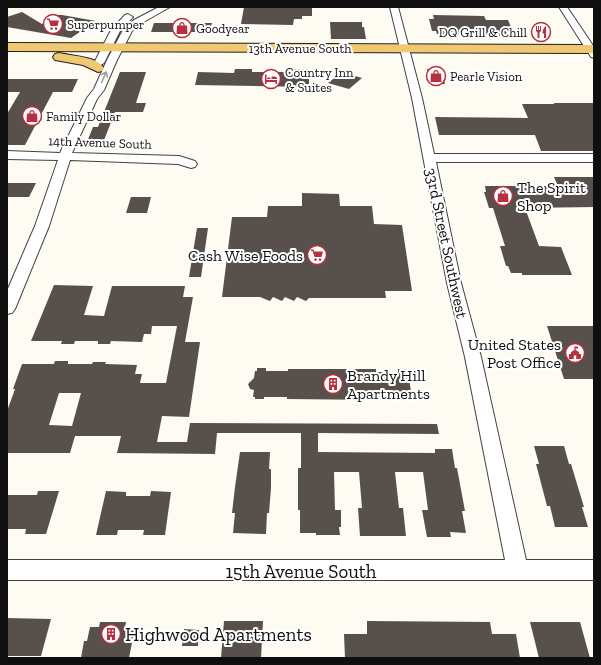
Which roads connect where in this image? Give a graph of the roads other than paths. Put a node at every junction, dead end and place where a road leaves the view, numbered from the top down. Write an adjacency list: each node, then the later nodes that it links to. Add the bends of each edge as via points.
1 (152, 7): 7 (street, via 137,12 122,22)
2 (166, 7): 7 (street, via 132,26)
3 (394, 7): 9 (street, 33rd Street Southwest)
4 (563, 7): 8 (street)
5 (7, 47): 7 (main road, 13th Avenue South)
6 (304, 49): 7 (main road, 13th Avenue South); 9 (main road, 13th Avenue South); 12 (main road, via 303,52 294,54)
7 (111, 52): 11 (main road, 13th Avenue South); 12 (main road, 13th Avenue South); 13 (street); 14 (street, one-way to 7, via 99,90)
8 (593, 52): 9 (main road, 13th Avenue South)
9 (406, 53): 12 (main road, 13th Avenue South); 17 (street, 33rd Street Southwest)
10 (7, 55): 11 (main road, 13th Avenue South)
11 (51, 56): 13 (main road, via 78,60)
12 (236, 56)
13 (98, 68): 14 (street, via 88,90)
14 (92, 98): 16 (street)
15 (7, 155): 16 (street, 14th Avenue South)
16 (65, 156): 19 (street, 14th Avenue South, via 179,160); 20 (street, via 42,226)
17 (429, 158): 18 (street); 22 (street, 33rd Street Southwest)
18 (594, 158)
19 (191, 164)
20 (7, 309)
21 (7, 570): 22 (street, 15th Avenue South)
22 (518, 570): 23 (street, 15th Avenue South)
23 (594, 570)

